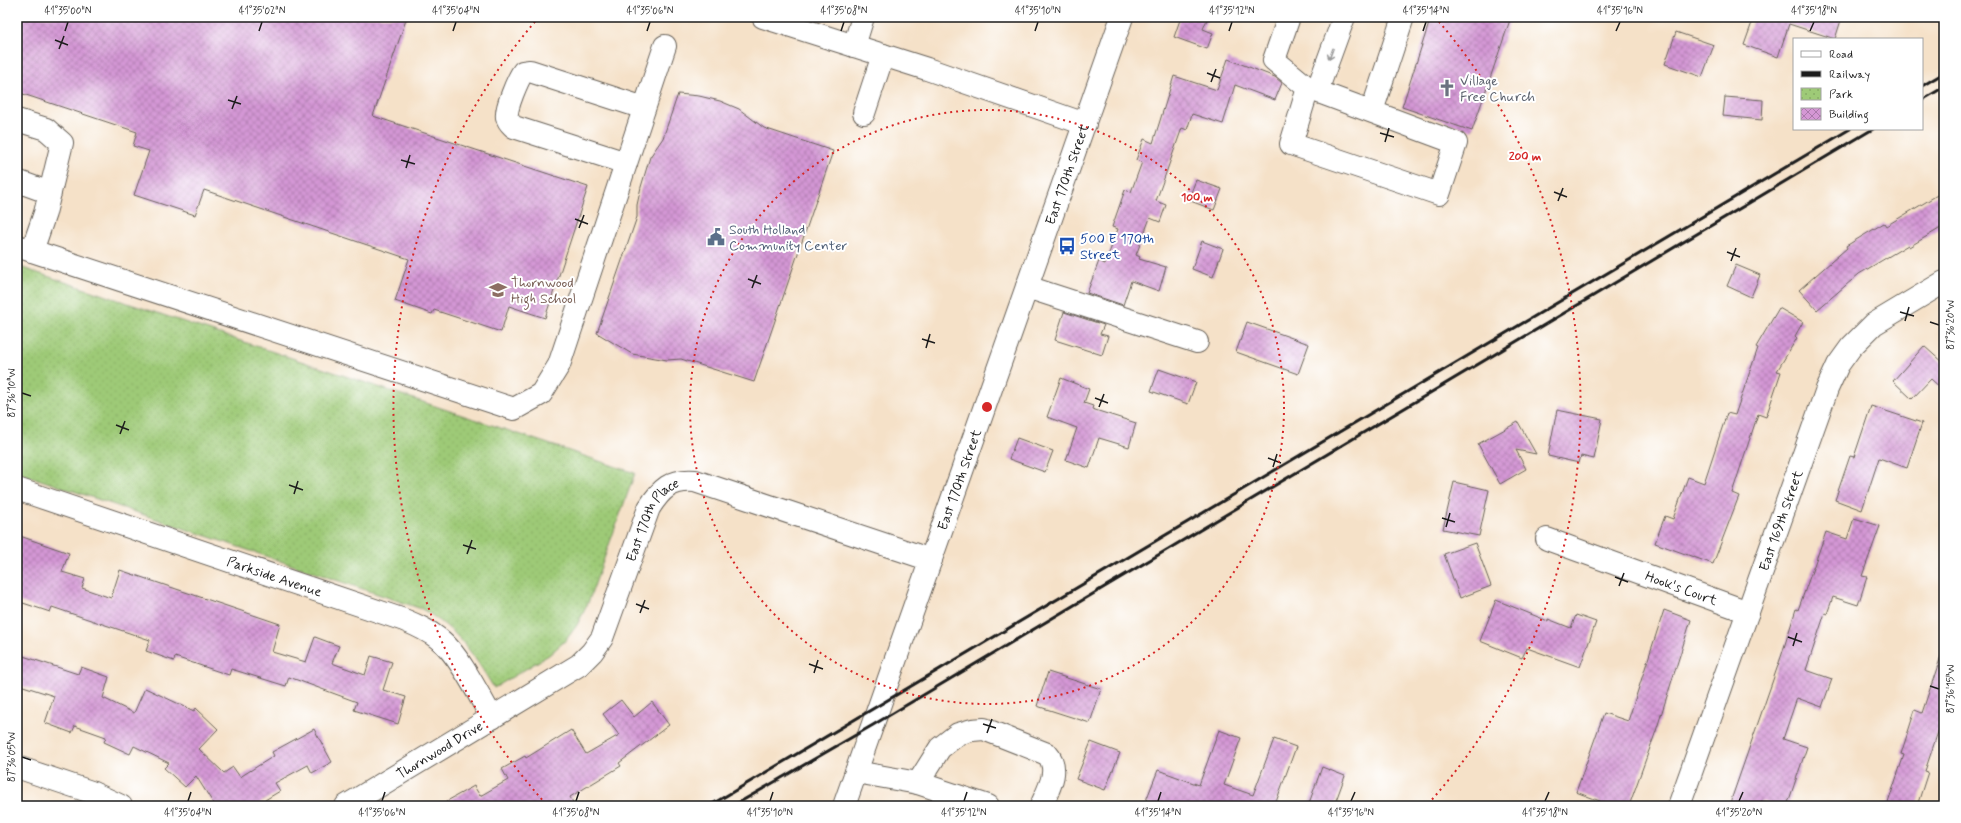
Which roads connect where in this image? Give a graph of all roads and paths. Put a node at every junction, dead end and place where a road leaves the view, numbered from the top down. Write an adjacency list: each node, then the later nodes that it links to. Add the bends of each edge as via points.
1 (763, 17): 7 (street)
2 (863, 17): 9 (street)
3 (1122, 17): 16 (street, East 170th Street)
4 (1289, 17): 11 (street, via 1274,60)
5 (1344, 17): 11 (street, one-way to 11)
6 (1402, 17): 13 (street)
7 (799, 21): 9 (street)
8 (665, 46): 12 (street)
9 (854, 46): 10 (street)
10 (883, 55): 14 (street); 16 (street)
11 (1313, 89): 13 (street); 13 (street, via 1291,144 1439,194 1456,143)
12 (644, 108): 17 (street); 17 (street, via 530,71 523,72 518,78 506,116 514,127)
13 (1372, 111)
14 (864, 113)
15 (17, 120): 19 (street, via 46,130 62,143)
16 (1085, 124): 22 (street, East 170th Street)
17 (626, 163): 20 (street, via 559,365 541,394 514,409)
18 (17, 181): 19 (street)
19 (50, 193): 20 (street)
20 (25, 248)
21 (1944, 282): 27 (street, East 169th Street, via 1874,324 1838,365 1827,388)
22 (1027, 287): 23 (street); 26 (street, East 170th Street)
23 (1197, 342)
24 (17, 489): 28 (street, Parkside Avenue, via 423,628 440,640 461,665)
25 (1547, 539): 27 (street, Hook's Court)
26 (931, 560): 28 (street, East 170th Place, via 695,481 682,480 657,495 649,508 602,638 592,652 579,665); 30 (street, East 170th Street)
27 (1748, 612): 37 (street, East 169th Street)
28 (492, 718): 33 (street, Thornwood Drive)
29 (17, 767): 32 (street, via 91,792)
30 (856, 772): 31 (street); 34 (street, East 170th Street)
31 (918, 783): 35 (street); 36 (street, via 940,748 958,734 984,729 1047,754 1052,759 1052,780)
32 (121, 806)
33 (346, 806)
34 (844, 806)
35 (988, 806)
36 (1041, 806)
37 (1679, 806)

